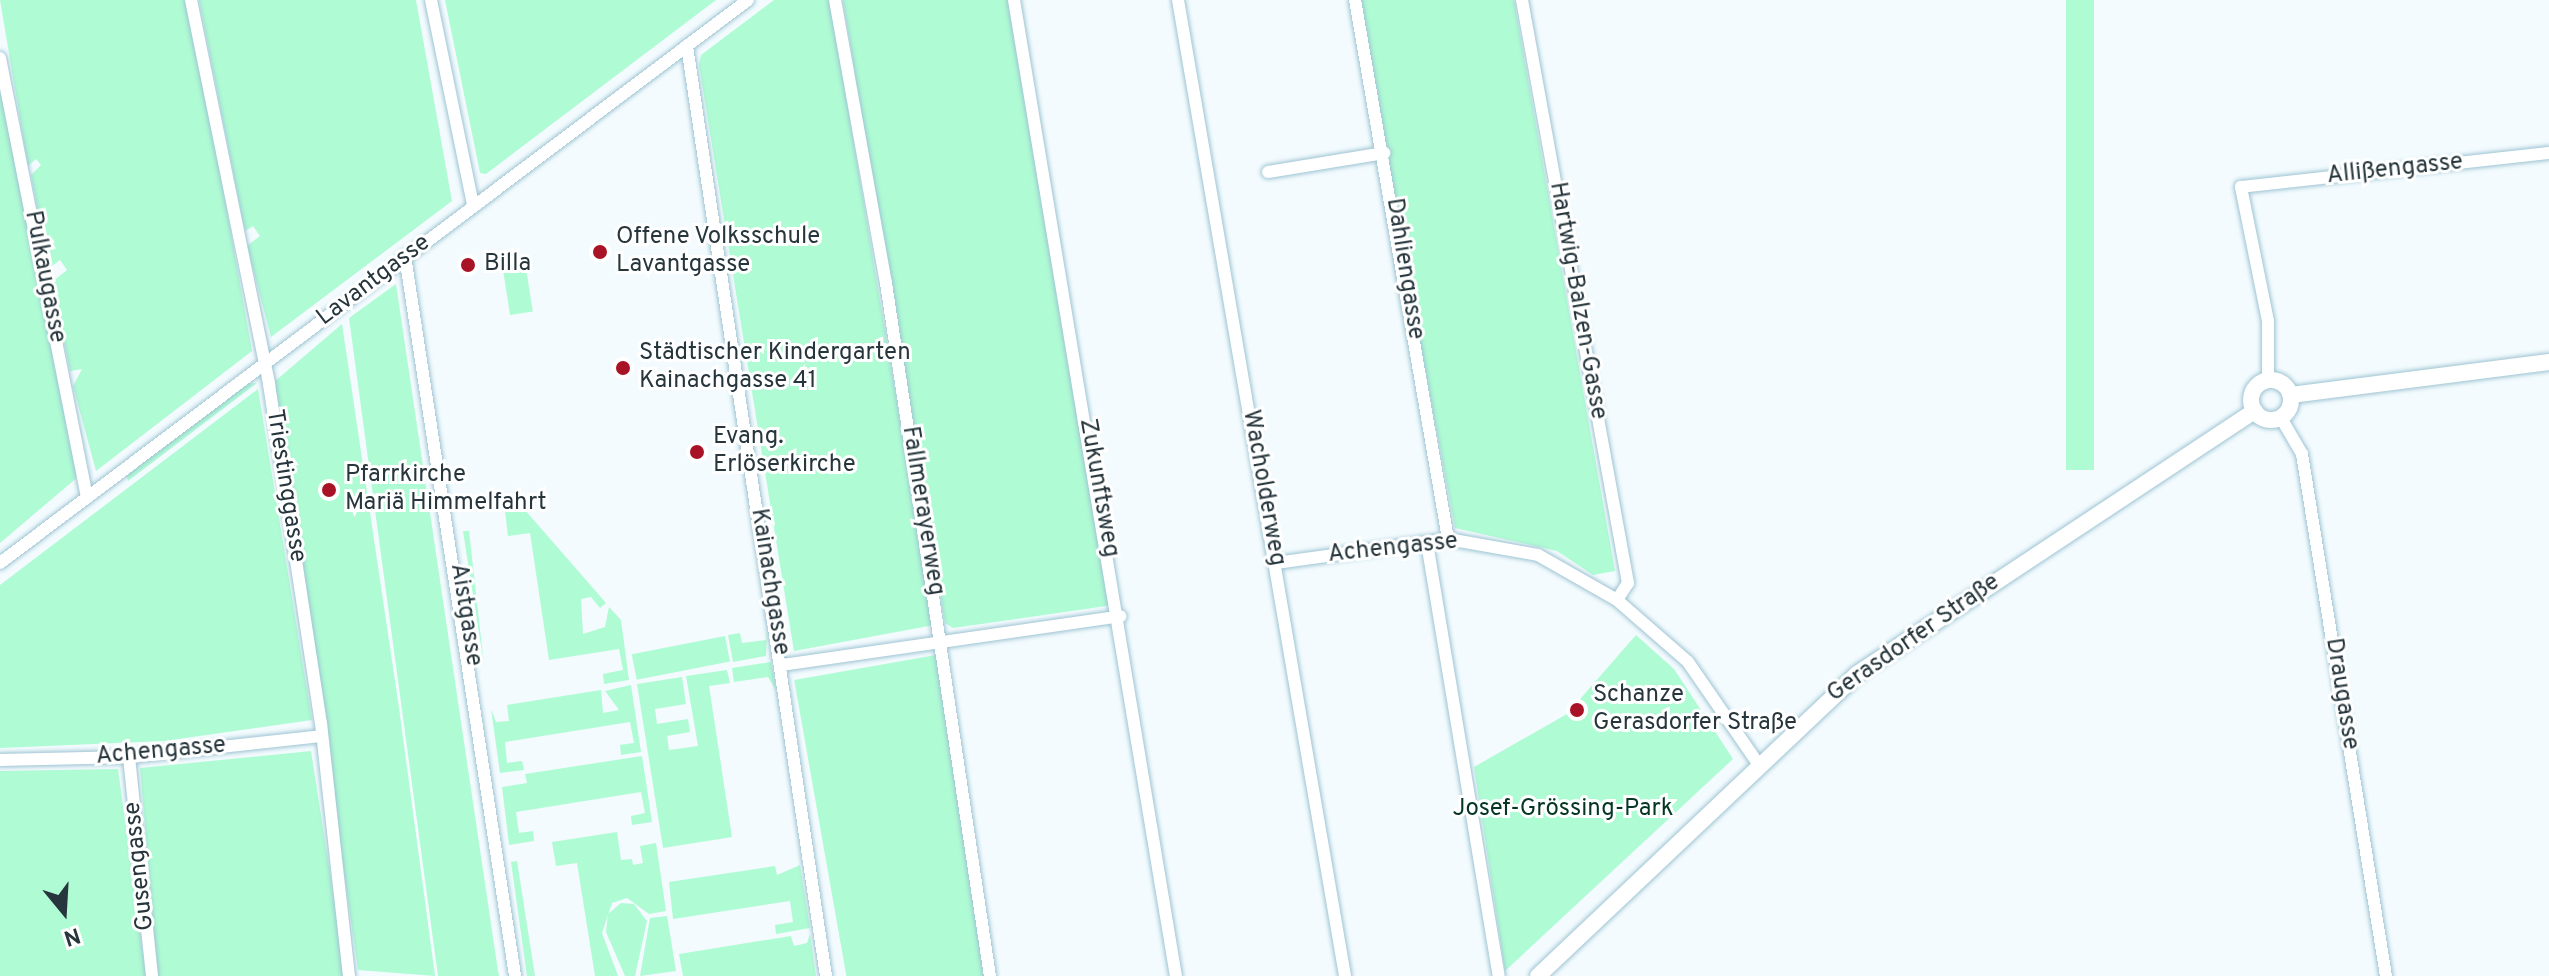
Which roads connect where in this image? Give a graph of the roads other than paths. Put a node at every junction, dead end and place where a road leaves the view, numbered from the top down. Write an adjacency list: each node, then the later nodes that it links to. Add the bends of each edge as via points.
1 (191, 0): 19 (street, Triestinggasse)
2 (431, 0): 16 (street)
3 (727, 0): 10 (street)
4 (748, 0): 10 (street, Lavantgasse)
5 (835, 0): 31 (street, Fallmerayerweg)
6 (1014, 0): 30 (street, Zukunftsweg)
7 (1178, 0): 28 (street, Wacholderweg)
8 (1355, 0): 13 (street, Dahliengasse)
9 (1522, 0): 29 (street, Hartwig-Balzen-Gasse, via 1628,583)
10 (729, 14): 11 (street, Lavantgasse)
11 (687, 46): 16 (street, Lavantgasse); 32 (street, Kainachgasse)
12 (0, 58): 24 (street, Pulkaugasse)
13 (1384, 153): 15 (street); 25 (street, Dahliengasse)
14 (2549, 153): 20 (street, Allißengasse, via 2241,187 2268,321)
15 (1268, 172)
16 (473, 205): 17 (street, Lavantgasse)
17 (405, 256): 19 (street, Lavantgasse); 39 (street, Aistgasse)
18 (2549, 362): 21 (main road)
19 (265, 363): 24 (street, Lavantgasse); 33 (street, Triestinggasse)
20 (2268, 380): 21 (main road); 22 (main road, via 2252,394)
21 (2291, 395): 23 (main road)
22 (2255, 411): 23 (main road); 36 (main road, Gerasdorfer Straße, via 1857,674)
23 (2281, 418): 46 (street, Draugasse, via 2302,454)
24 (87, 497): 27 (street, Lavantgasse)
25 (1448, 539): 26 (street, Achengasse); 29 (street, Achengasse, via 1538,555)
26 (1427, 543): 28 (street, Achengasse); 44 (street)
27 (0, 563)
28 (1276, 563): 43 (street, Wacholderweg)
29 (1617, 600): 36 (street, Achengasse, via 1688,662)
30 (1120, 616): 31 (street); 42 (street, Zukunftsweg)
31 (942, 642): 32 (street); 41 (street, Fallmerayerweg)
32 (782, 665): 40 (street, Kainachgasse)
33 (321, 736): 34 (street, Achengasse); 38 (street, Triestinggasse)
34 (129, 757): 35 (street, Achengasse); 37 (street, Gusengasse)
35 (0, 760)
36 (1757, 762): 45 (main road, Gerasdorfer Straße)
37 (152, 976)
38 (349, 976)
39 (515, 976)
40 (826, 976)
41 (990, 976)
42 (1176, 976)
43 (1345, 976)
44 (1499, 976)
45 (1538, 976)
46 (2386, 976)

